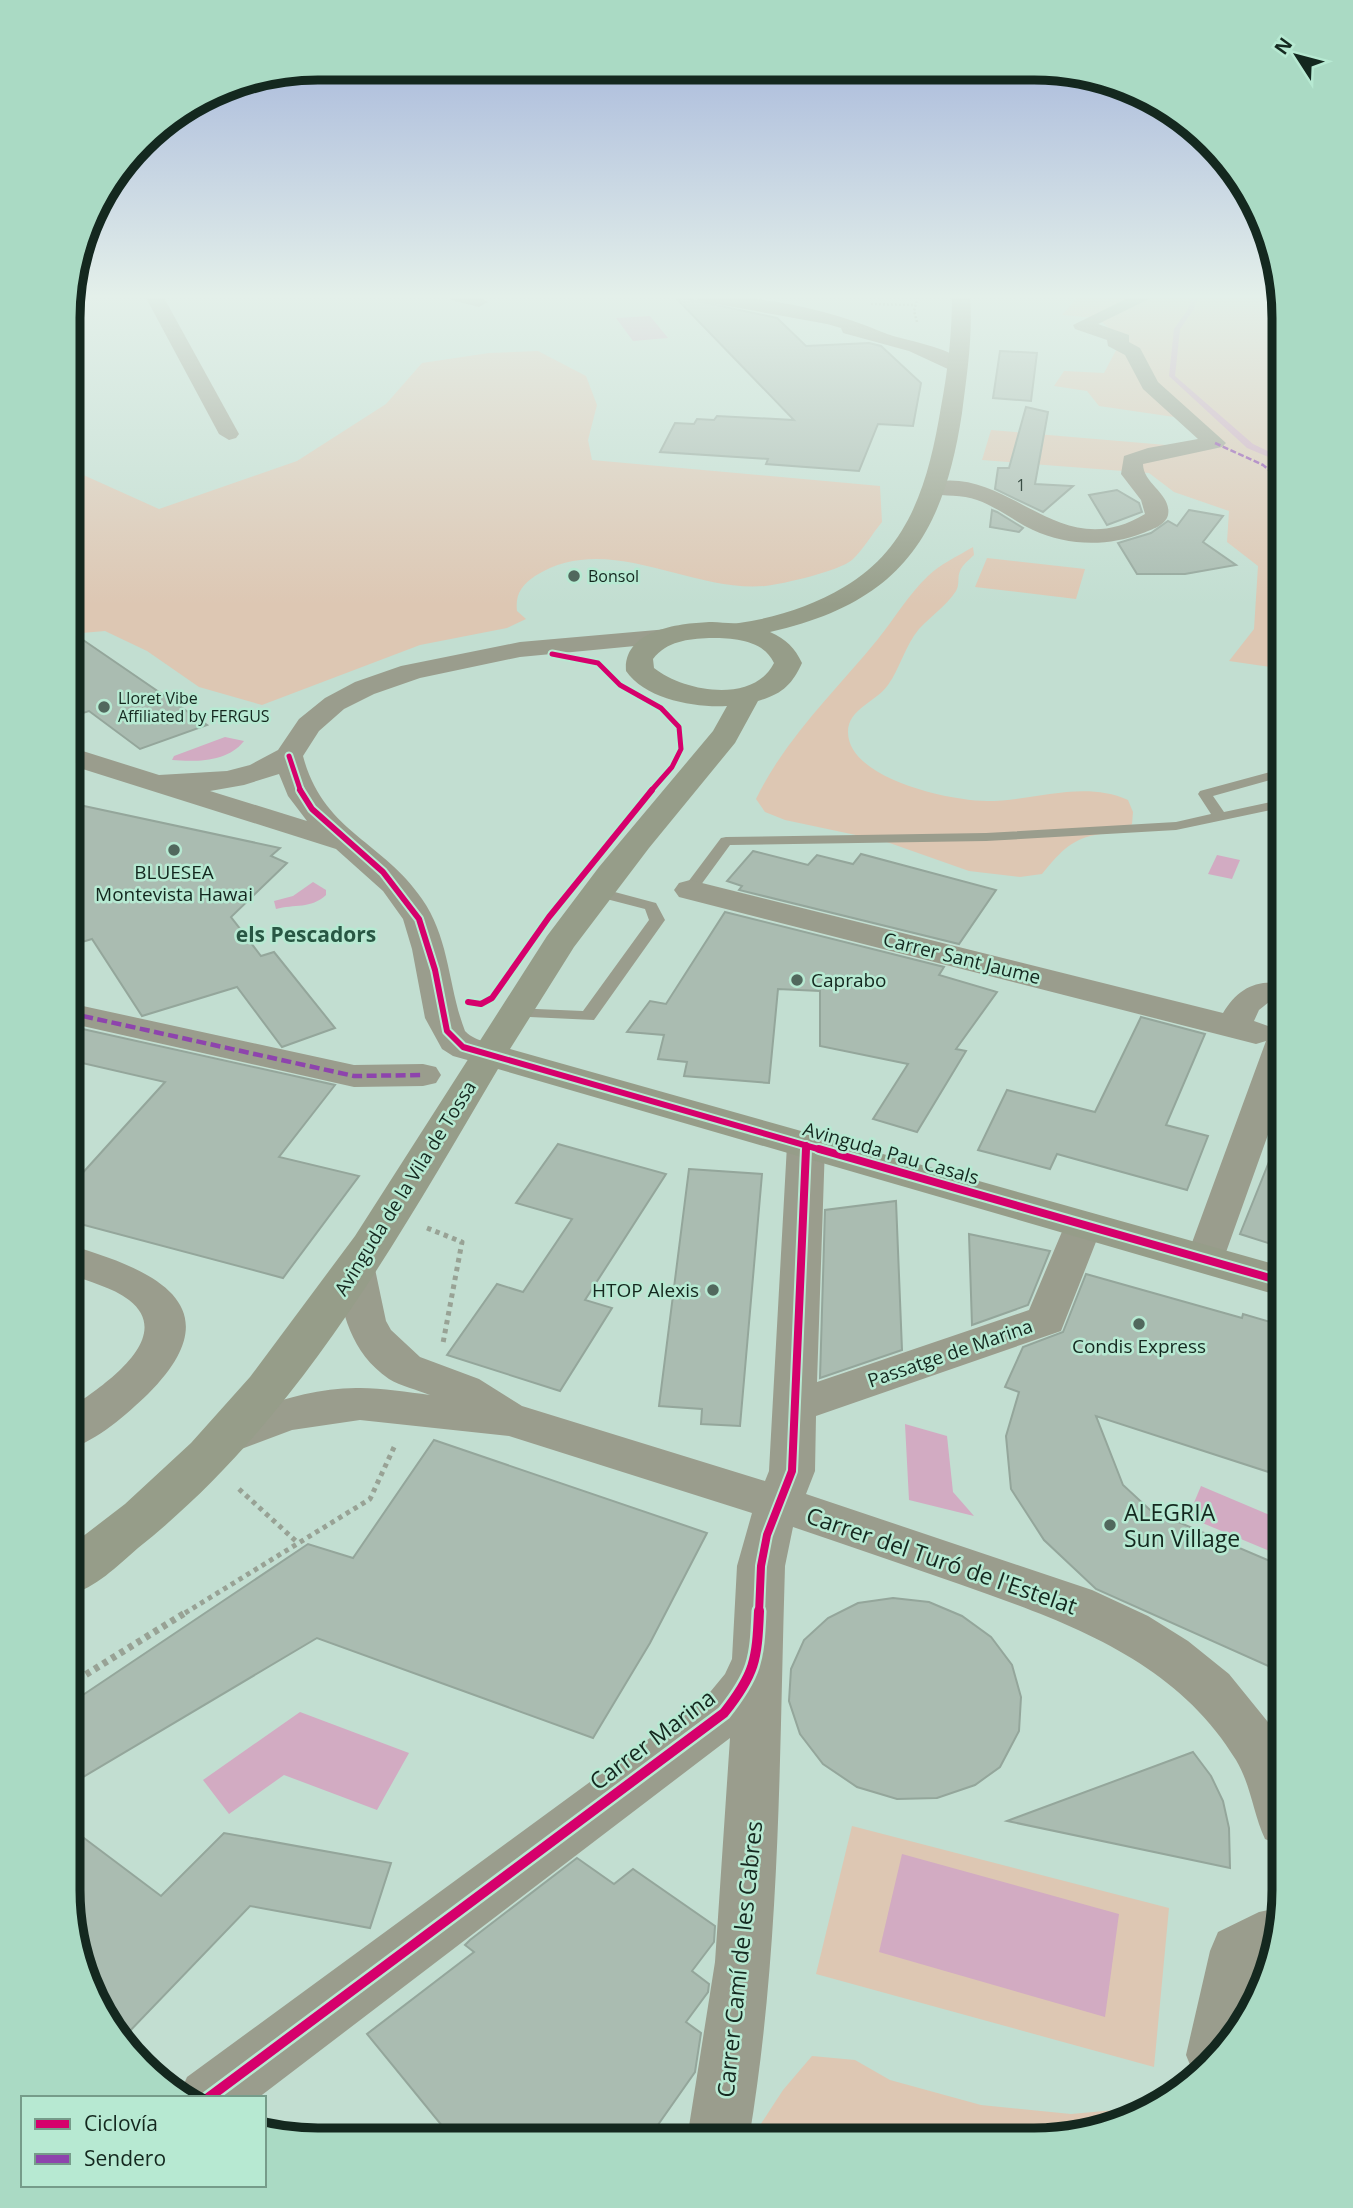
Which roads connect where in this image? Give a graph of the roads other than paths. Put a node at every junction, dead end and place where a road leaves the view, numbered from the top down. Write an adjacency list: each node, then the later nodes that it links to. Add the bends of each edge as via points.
1 (210, 399): 4 (street)
2 (953, 399): 5 (main road)
3 (1166, 399): 5 (street, via 1215,443 1132,461 1132,474 1158,509 1156,516 1131,531 1074,534 1045,527 975,492)
4 (229, 434)
5 (937, 488): 6 (main road, via 918,528 892,562)
6 (823, 608): 7 (main road); 10 (main road)
7 (736, 632): 8 (main road, via 704,630); 10 (main road, via 771,642)
8 (668, 636): 9 (street); 11 (main road, via 642,652)
9 (550, 645): 11 (street, via 595,651); 15 (street, via 452,660 355,692 312,722)
10 (786, 655): 13 (main road, via 783,677)
11 (638, 667): 12 (main road)
12 (659, 687): 13 (main road, via 704,697); 16 (main road, via 699,728 704,748)
13 (749, 694): 16 (main road, Avinguda de la Vila de Tossa, via 722,740)
14 (80, 759): 18 (street)
15 (290, 762): 18 (street, via 202,784); 21 (street, via 312,809)
16 (700, 763): 23 (main road, Avinguda de la Vila de Tossa)
17 (1272, 775): 20 (lane, via 1205,794)
18 (160, 783): 21 (street)
19 (1272, 806): 20 (lane)
20 (1221, 818): 22 (lane, via 1176,826 986,837 726,841)
21 (353, 846): 29 (street, via 383,872 419,919 447,1031 463,1048)
22 (690, 890): 27 (street, Carrer Sant Jaume)
23 (596, 892): 25 (main road, Avinguda de la Vila de Tossa); 25 (lane, via 650,906 657,920 588,1016)
24 (1272, 992): 27 (street, via 1253,994)
25 (513, 1013): 29 (main road, Avinguda de la Vila de Tossa)
26 (80, 1015): 30 (street, via 354,1076)
27 (1234, 1026): 28 (street, Carrer Sant Jaume)
28 (1272, 1037)
29 (489, 1055): 32 (main road, Avinguda Pau Casals); 36 (main road, Avinguda de la Vila de Tossa)
30 (423, 1075)
31 (1272, 1075): 34 (street)
32 (806, 1145): 33 (main road, Avinguda Pau Casals); 38 (street, Carrer Marina)
33 (1083, 1224): 34 (main road, Avinguda Pau Casals); 38 (street, Passatge de Marina, via 1046,1320)
34 (1206, 1259): 37 (main road, Avinguda Pau Casals)
35 (80, 1264): 40 (street, via 146,1292 165,1321 165,1340 139,1379)
36 (355, 1269): 39 (street, Carrer del Turó de l'Estelat, via 365,1321 383,1348 405,1368 464,1390); 41 (main road, Avinguda de la Vila de Tossa, via 310,1337)
37 (1272, 1278)
38 (796, 1406): 42 (street, Carrer Marina, via 792,1471)
39 (509, 1419): 41 (street, Carrer del Turó de l'Estelat, via 360,1404 285,1415); 42 (street, Carrer del Turó de l'Estelat)
40 (80, 1424)
41 (228, 1437): 43 (main road, Avinguda de la Vila de Tossa, via 160,1502)
42 (780, 1503): 44 (street, Carrer Marina, via 761,1566); 46 (street, Carrer del Turó de l'Estelat, via 1075,1604 1131,1631 1212,1689 1254,1743)
43 (80, 1565)
44 (757, 1659): 45 (street, Carrer Marina, via 743,1689 724,1713); 47 (street, Carrer Camí de les Cabres)
45 (691, 1734): 47 (street, via 723,1732 739,1743); 50 (street, Carrer Marina)
46 (1272, 1779)
47 (757, 1780): 51 (street, Carrer Camí de les Cabres, via 734,2059)
48 (1268, 1937): 49 (street, via 1238,1951)
49 (1219, 2038)
50 (211, 2096)
51 (721, 2128)

